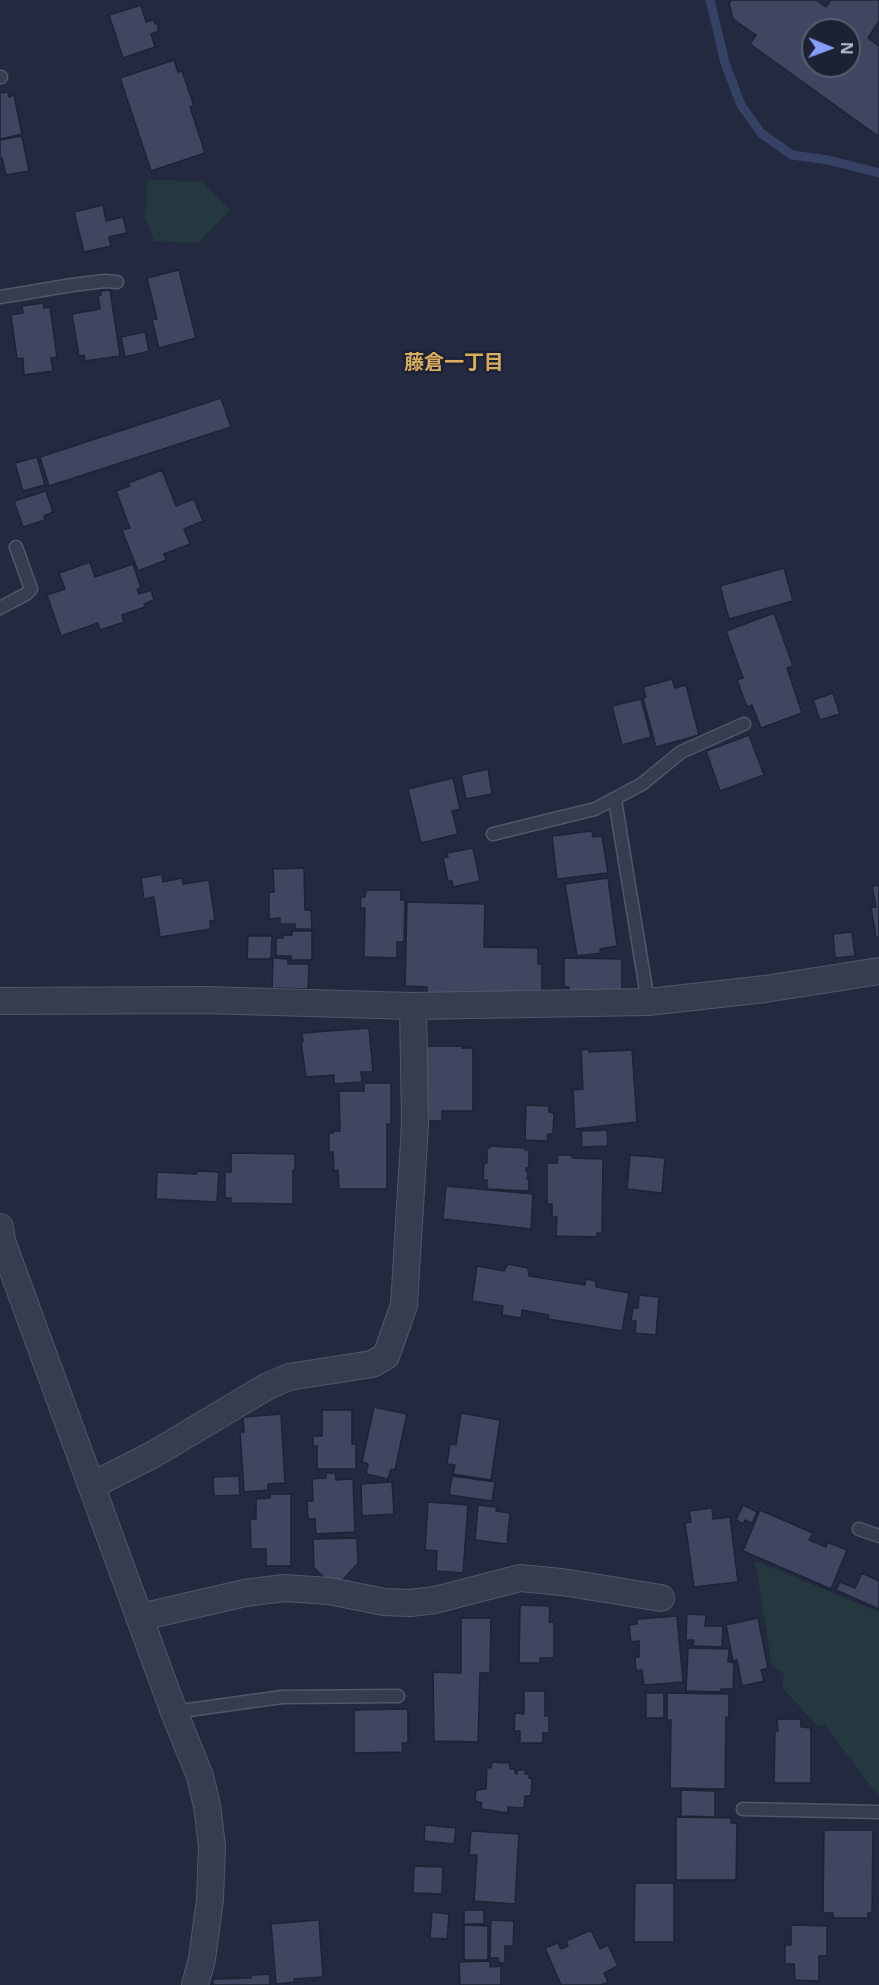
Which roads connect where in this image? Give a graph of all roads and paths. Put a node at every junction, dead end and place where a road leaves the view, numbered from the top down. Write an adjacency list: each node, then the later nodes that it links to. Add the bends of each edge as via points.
1 (117, 282): 2 (lane)
2 (0, 297)
3 (16, 547): 4 (lane, via 31,589)
4 (0, 608)
5 (744, 724): 6 (lane, via 681,752)
6 (615, 800): 7 (lane, via 595,809); 10 (lane)
7 (493, 834)
8 (879, 971): 10 (street)
9 (0, 1001): 11 (street, via 204,1000)
10 (648, 1002): 11 (street)
11 (413, 1006): 13 (street, via 415,1124 404,1305 386,1356 372,1364 289,1377 266,1387 154,1454)
12 (0, 1227): 13 (street)
13 (93, 1485): 17 (street)
14 (859, 1529): 15 (lane)
15 (879, 1536)
16 (661, 1598): 17 (street, via 520,1578 410,1603 284,1588)
17 (141, 1617): 19 (street)
18 (398, 1696): 19 (lane, via 282,1697)
19 (174, 1712): 22 (street, via 200,1776 212,1846 210,1899)
20 (743, 1809): 21 (lane)
21 (879, 1812)
22 (195, 1985)

